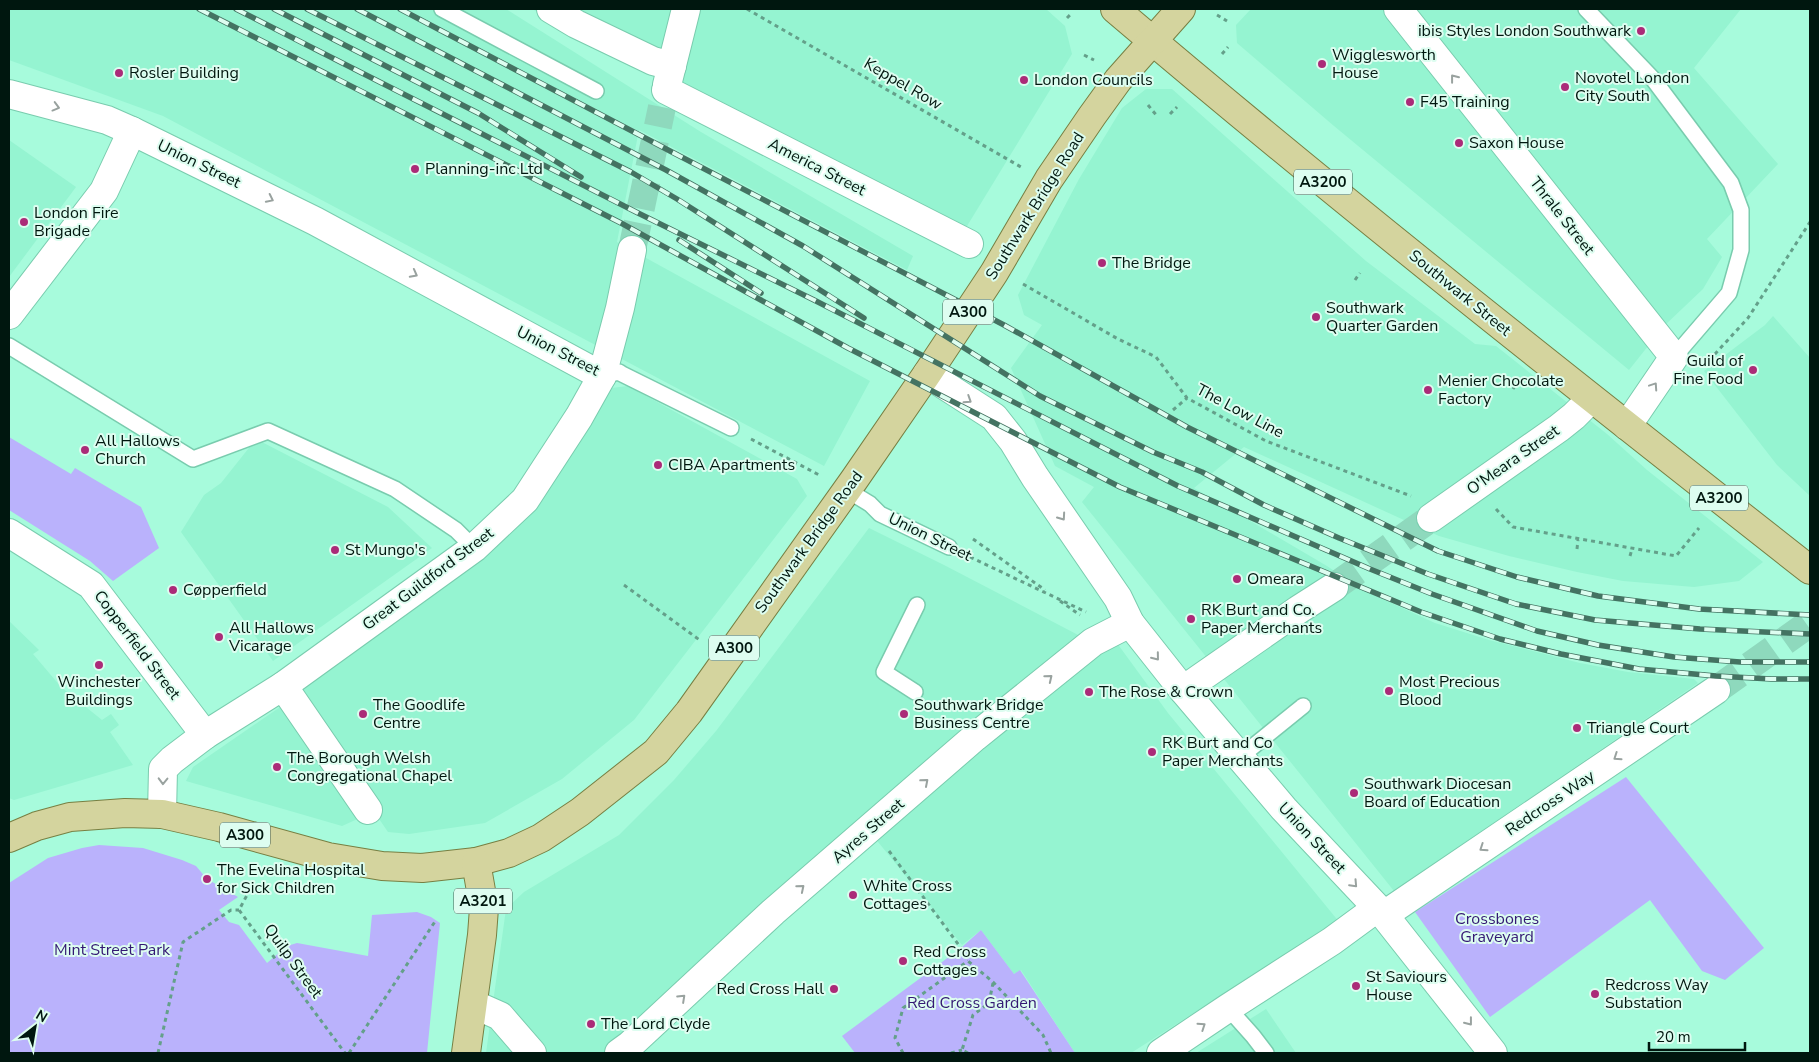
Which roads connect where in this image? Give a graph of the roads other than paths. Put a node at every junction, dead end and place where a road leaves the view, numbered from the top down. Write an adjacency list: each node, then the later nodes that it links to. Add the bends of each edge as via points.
1 (442, 9): 10 (lane)
2 (551, 9): 9 (street, America Street, via 653,61)
3 (686, 9): 9 (street)
4 (1115, 9): 8 (main road, Southwark Street / A3200)
5 (1181, 9): 8 (main road, Southwark Bridge Road / A300)
6 (1398, 9): 17 (street, Thrale Street, one-way to 6)
7 (1586, 9): 17 (lane, via 1652,79 1731,183 1741,210 1741,250 1729,293)
8 (1153, 41): 18 (main road, Southwark Bridge Road / A300, via 1105,97 1049,179 996,269); 20 (main road, Southwark Street / A3200)
9 (667, 88): 13 (street, America Street)
10 (596, 91)
11 (9, 94): 12 (street, Union Street, one-way to 12, via 107,120)
12 (132, 131): 15 (street, via 104,191); 19 (street, Union Street, one-way to 19, via 315,221)
13 (969, 244)
14 (632, 250): 19 (street, Great Guildford Street)
15 (9, 315)
16 (9, 346): 27 (lane, via 193,459 268,431 395,489 456,530)
17 (1674, 357): 21 (street, one-way to 17)
18 (927, 374): 23 (main road, Southwark Bridge Road / A300); 31 (street, Union Street, one-way to 31, via 994,417 1118,598)
19 (602, 376): 22 (lane, Union Street, via 619,372); 27 (street, Great Guildford Street, via 525,500)
20 (1592, 399): 21 (main road, Southwark Street / A3200); 24 (street, O'Meara Street, via 1566,422)
21 (1627, 426): 28 (main road, Southwark Street / A3200)
22 (731, 428)
23 (847, 490): 26 (lane, Union Street, via 880,514); 42 (main road, Southwark Bridge Road / A300, via 689,712 656,752 580,812 541,838 509,853)
24 (1437, 513)
25 (9, 533): 37 (street, Copperfield Street, via 91,585)
26 (949, 547)
27 (474, 548): 32 (street, Great Guildford Street)
28 (1810, 570)
29 (1334, 587): 33 (street)
30 (917, 605): 35 (lane, via 884,672)
31 (1130, 623): 33 (street, Union Street, one-way to 33); 48 (street, Ayres Street, one-way to 31, via 773,912 976,737 1093,642)
32 (283, 686): 37 (street, Great Guildford Street); 39 (street)
33 (1183, 690): 38 (street, Union Street)
34 (1716, 690): 43 (street, Redcross Way, one-way to 43)
35 (915, 692)
36 (1303, 706): 38 (lane)
37 (205, 734): 40 (street, Great Guildford Street, one-way to 40, via 163,769)
38 (1240, 757): 43 (street, Union Street, one-way to 43)
39 (368, 810)
40 (162, 814): 41 (main road, Southwark Bridge Road / A300, via 70,817); 42 (main road, Southwark Bridge Road / A300, via 328,857 382,866 422,868)
41 (9, 838)
42 (476, 862): 44 (main road, A3201, via 484,908)
43 (1380, 911): 45 (street, Redcross Way); 51 (street, Union Street, one-way to 51)
44 (473, 1004): 46 (street, via 500,1016); 47 (main road, A3201)
45 (1228, 1008): 49 (street, Redcross Way, one-way to 45); 50 (lane)
46 (530, 1051)
47 (466, 1053)
48 (619, 1053)
49 (1162, 1053)
50 (1266, 1053)
51 (1493, 1053)

